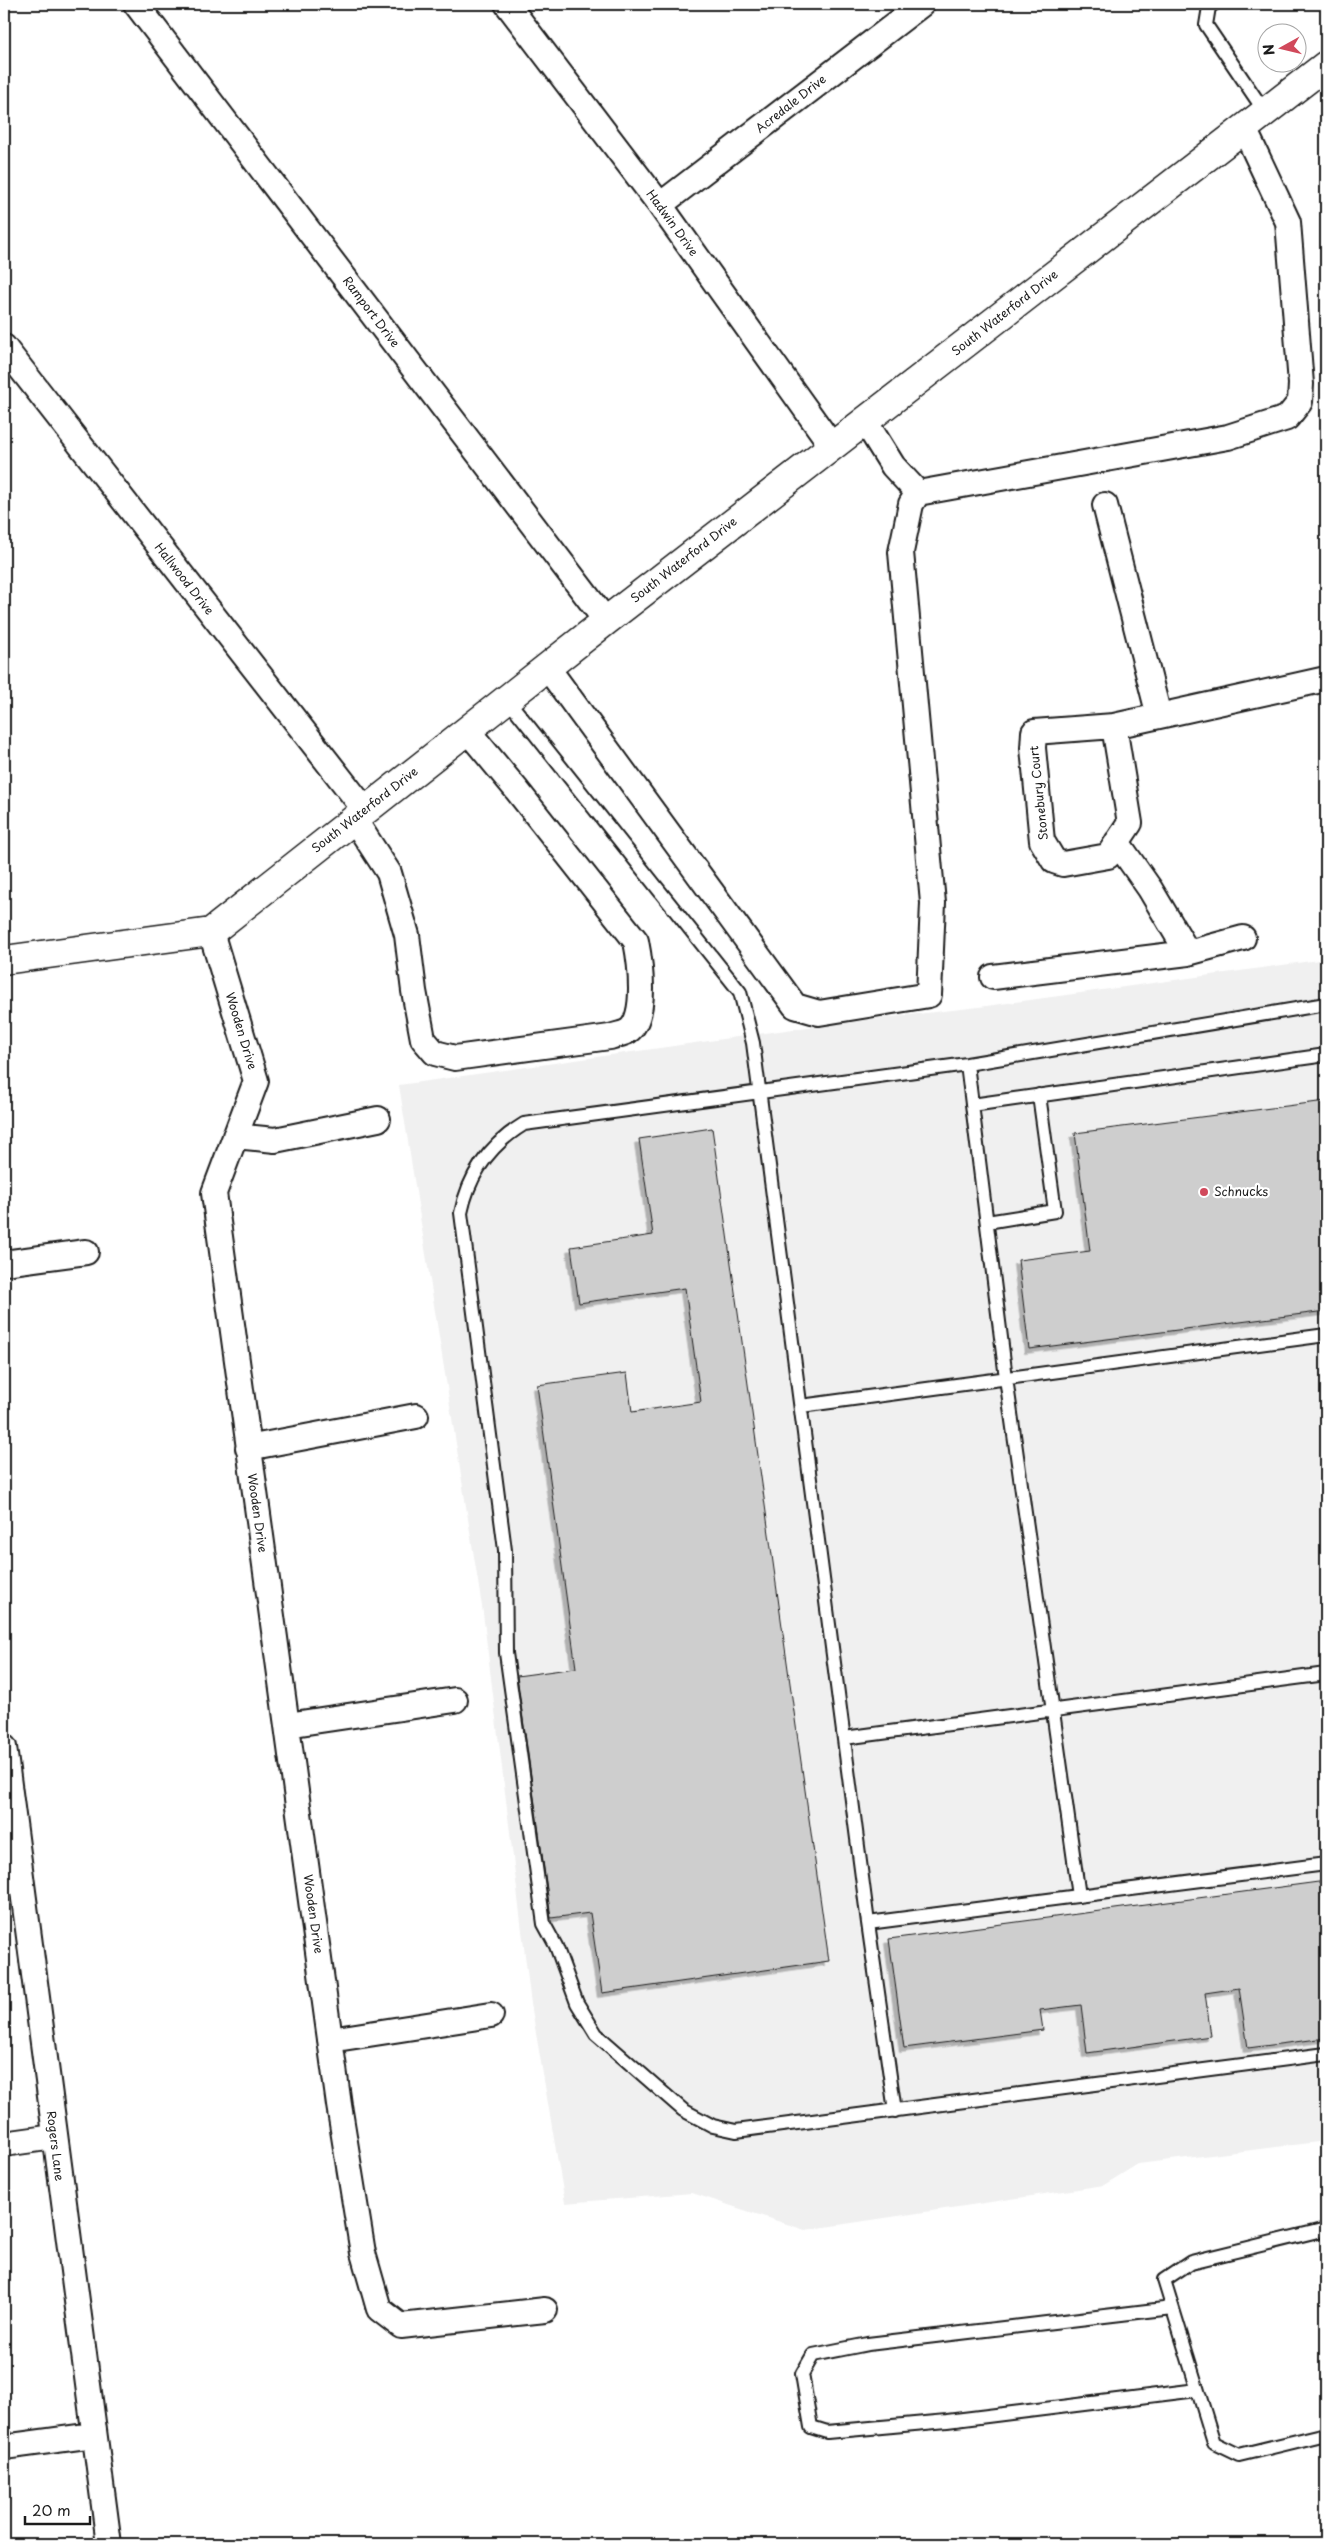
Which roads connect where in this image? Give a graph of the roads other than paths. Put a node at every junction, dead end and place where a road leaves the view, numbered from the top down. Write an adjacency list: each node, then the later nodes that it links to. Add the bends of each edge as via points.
1 (136, 4): 14 (street, Ramport Drive)
2 (507, 4): 8 (street, Hadwin Drive)
3 (922, 4): 8 (street, Acredale Drive)
4 (1214, 4): 6 (lane, via 1209,7 1206,25)
5 (1326, 65): 6 (street, South Waterford Drive)
6 (1265, 112): 7 (street, South Waterford Drive)
7 (1240, 131): 10 (street, South Waterford Drive); 12 (street, via 1250,141 1288,222 1301,384 1300,402 1287,418 1228,437)
8 (660, 205): 11 (street, Hadwin Drive)
9 (4, 347): 21 (street, Hallwood Drive)
10 (865, 420): 11 (street, South Waterford Drive); 12 (street, via 893,466)
11 (832, 446): 14 (street, South Waterford Drive)
12 (918, 493): 15 (street, via 911,504 901,552 934,903 929,995 819,1013 795,1006)
13 (1105, 505): 18 (street)
14 (606, 621): 15 (street, South Waterford Drive)
15 (547, 667): 17 (street, South Waterford Drive)
16 (1326, 679): 18 (street, Stonebury Court)
17 (507, 699): 20 (street, South Waterford Drive); 31 (lane, via 740,992 753,1043)
18 (1159, 716): 19 (street, Stonebury Court)
19 (1114, 726): 22 (street, Stonebury Court, via 1130,823); 22 (street, Stonebury Court, via 1034,732 1033,748 1042,841 1054,861 1063,864 1108,856)
20 (467, 730): 21 (street, South Waterford Drive); 21 (street, Hallwood Drive, via 636,941 642,970 640,997 638,1017 629,1030 610,1037 454,1058 435,1053 423,1039 407,935 389,874)
21 (359, 815): 23 (street, South Waterford Drive)
22 (1117, 842): 25 (street)
23 (211, 932): 26 (street); 35 (street, Wooden Drive, via 256,1081)
24 (1243, 938): 25 (street)
25 (1188, 953): 27 (street)
26 (4, 960)
27 (993, 977)
28 (1326, 1004): 30 (lane)
29 (1326, 1055): 32 (lane)
30 (967, 1064): 31 (lane); 33 (lane)
31 (759, 1090): 41 (lane); 57 (lane, via 524,1124 505,1136 487,1155 472,1179 461,1213 505,1550 506,1653 544,1924 556,1946 576,2003 596,2034 683,2110 713,2126 736,2131)
32 (1038, 1095): 33 (lane); 36 (lane, via 1055,1211)
33 (972, 1105): 36 (lane)
34 (378, 1119): 35 (street, via 275,1140)
35 (235, 1136): 43 (street, Wooden Drive, via 214,1193)
36 (987, 1222): 40 (lane)
37 (86, 1252): 38 (street)
38 (4, 1264)
39 (1326, 1335): 40 (lane)
40 (1006, 1378): 41 (lane); 46 (lane)
41 (801, 1406): 48 (lane)
42 (416, 1416): 43 (street)
43 (248, 1448): 47 (street, Wooden Drive)
44 (1326, 1674): 46 (lane)
45 (455, 1700): 47 (street)
46 (1053, 1710): 48 (lane); 52 (lane)
47 (287, 1726): 55 (street, Wooden Drive)
48 (844, 1738): 53 (lane)
49 (4, 1747): 50 (street, Rogers Lane)
50 (11, 1856): 58 (street, Rogers Lane)
51 (1326, 1864): 52 (lane)
52 (1079, 1896): 53 (lane)
53 (868, 1923): 57 (lane)
54 (491, 2015): 55 (street)
55 (330, 2040): 62 (street, Wooden Drive, via 362,2253 379,2309 401,2326)
56 (1326, 2054): 57 (lane)
57 (895, 2111)
58 (54, 2137): 59 (street); 65 (street, Rogers Lane)
59 (4, 2144)
60 (1326, 2229): 61 (lane, via 1191,2262 1164,2280)
61 (1172, 2308): 63 (lane); 63 (lane, via 868,2344 813,2354 802,2374 810,2427 827,2432 947,2421)
62 (545, 2310)
63 (1197, 2390): 64 (lane, via 1214,2443 1239,2455)
64 (1326, 2434)
65 (94, 2435): 66 (street); 67 (street, Rogers Lane)
66 (4, 2447)
67 (109, 2544)

